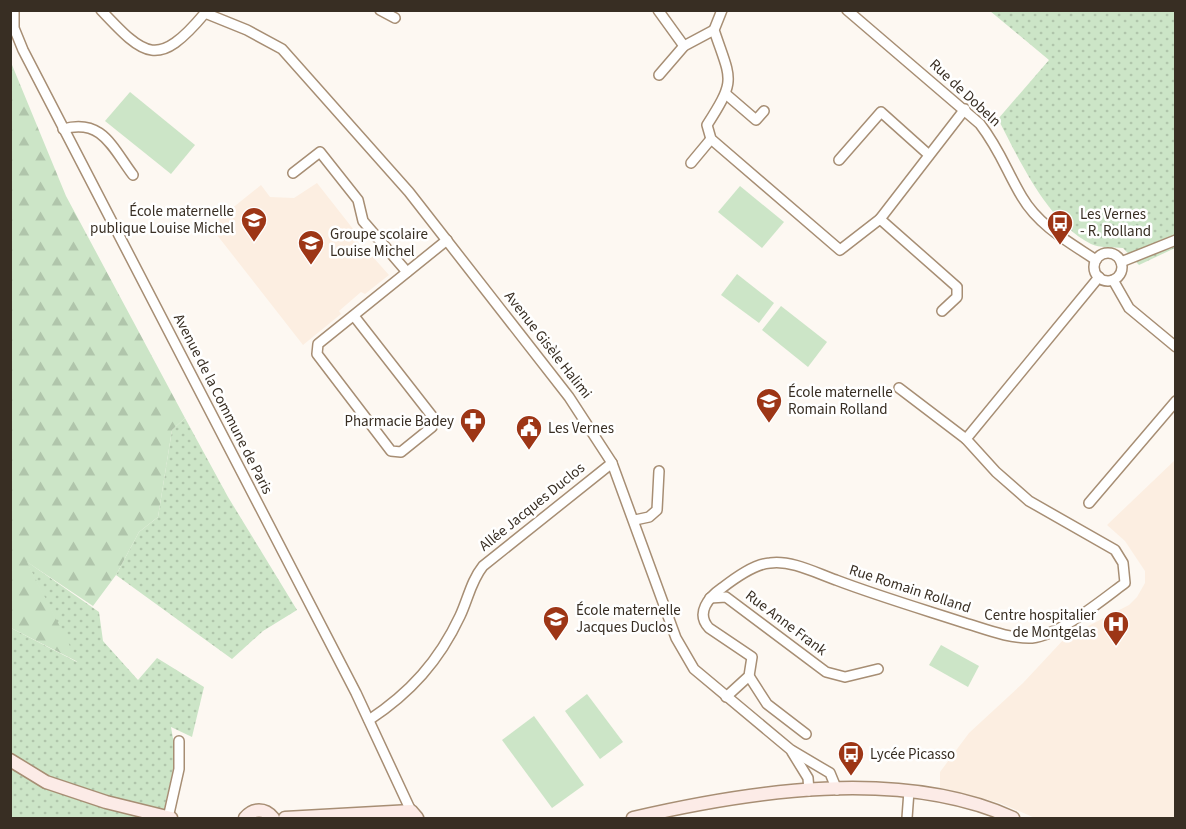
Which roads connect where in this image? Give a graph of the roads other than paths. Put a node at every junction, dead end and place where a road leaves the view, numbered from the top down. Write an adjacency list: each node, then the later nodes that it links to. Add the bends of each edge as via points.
1 (14, 10): 15 (street, Avenue de la Commune de Paris, via 14,28 23,51)
2 (101, 10): 7 (street, via 130,42 147,52 165,49)
3 (380, 10): 8 (street)
4 (658, 10): 10 (street)
5 (722, 10): 9 (street)
6 (848, 10): 13 (street, Rue de Dobeln)
7 (205, 12): 23 (street, Avenue Gisèle Halimi, via 282,49)
8 (395, 18)
9 (714, 30): 10 (street); 12 (street, via 730,78)
10 (684, 46): 11 (street)
11 (659, 75)
12 (727, 95): 14 (street, via 756,120); 16 (street, via 708,125)
13 (964, 109): 17 (street); 25 (street, Rue de Dobeln, via 998,146 1033,213)
14 (764, 111)
15 (63, 129): 21 (street, via 80,124 95,128); 44 (street, Avenue de la Commune de Paris)
16 (711, 139): 19 (street); 22 (street, via 840,250)
17 (929, 155): 18 (street, via 881,112); 22 (street)
18 (839, 160)
19 (691, 164)
20 (293, 173): 27 (street, via 320,152 358,200 363,221)
21 (133, 175)
22 (880, 219): 30 (street, via 957,287 957,297)
23 (447, 240): 27 (street); 36 (street, Avenue Gisèle Halimi, via 569,397)
24 (1176, 240): 26 (street)
25 (1096, 260): 26 (street, via 1111,253); 28 (street, via 1094,269)
26 (1121, 262): 29 (street, via 1121,272)
27 (407, 272): 31 (street)
28 (1099, 278): 29 (street); 35 (street)
29 (1113, 280): 32 (street, via 1129,309)
30 (942, 311)
31 (354, 316): 31 (street, via 318,344 317,354 391,451 401,452 432,427 432,416)
32 (1176, 347)
33 (899, 388): 35 (street)
34 (1176, 400): 38 (street)
35 (966, 439): 40 (street, Rue Romain Rolland, via 1029,501 1115,550 1123,564 1125,583 1051,633 1031,638 993,631 780,562 755,567)
36 (612, 462): 39 (street, Avenue Gisèle Halimi); 44 (street, Allée Jacques Duclos, via 483,566 474,577 450,637 429,670 392,705)
37 (659, 471): 39 (street, via 657,510 649,517)
38 (1089, 503)
39 (635, 520): 43 (street, Avenue Gisèle Halimi, via 676,638 694,669)
40 (710, 598): 41 (street, Rue Anne Frank, via 726,597 826,672 845,676); 42 (street, via 703,611 705,624 752,657)
41 (878, 669)
42 (749, 676): 43 (street); 45 (street, via 767,704)
43 (726, 697): 47 (street, Avenue Gisèle Halimi)
44 (369, 720): 53 (street, Avenue de la Commune de Paris)
45 (806, 734)
46 (179, 741): 54 (street, via 179,769)
47 (791, 750): 49 (street, Avenue Gisèle Halimi); 50 (street, Avenue Gisèle Halimi)
48 (10, 760): 54 (street, via 46,782)
49 (820, 766): 50 (street, via 812,771); 51 (street, Avenue Gisèle Halimi, via 830,773)
50 (809, 784): 51 (street); 58 (street)
51 (837, 790): 52 (street)
52 (909, 791): 59 (street); 60 (street, via 962,801)
53 (414, 815): 57 (street)
54 (163, 818)
55 (245, 819): 56 (street, via 258,810)
56 (273, 819)
57 (285, 819)
58 (633, 819)
59 (907, 819)
60 (1013, 819)

